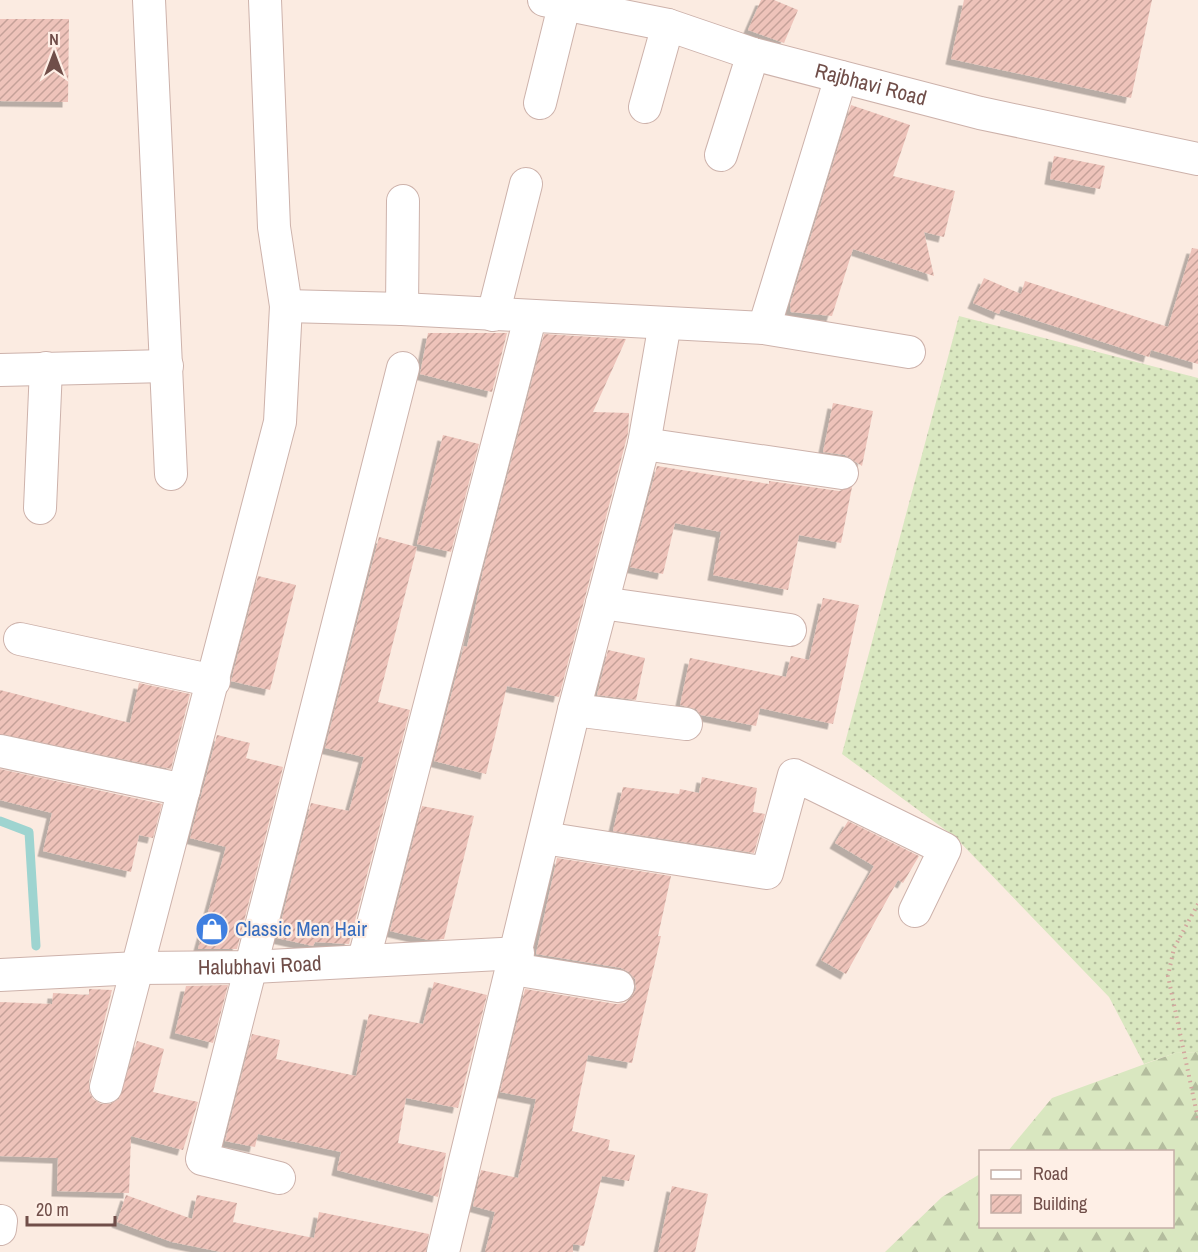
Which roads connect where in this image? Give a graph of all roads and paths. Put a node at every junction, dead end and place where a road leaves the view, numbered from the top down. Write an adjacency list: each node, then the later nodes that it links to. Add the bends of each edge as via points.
1 (149, 0): 20 (street)
2 (265, 0): 13 (street, via 274,227)
3 (554, 3): 4 (street, Rajbhavi Road); 7 (street)
4 (668, 25): 5 (street, Rajbhavi Road); 8 (street)
5 (753, 54): 6 (street, Rajbhavi Road); 9 (street)
6 (841, 77): 10 (street, Rajbhavi Road, via 980,113); 18 (street)
7 (540, 103)
8 (645, 107)
9 (721, 155)
10 (1198, 159)
11 (526, 184): 15 (street)
12 (403, 201): 14 (street)
13 (286, 306): 14 (street); 31 (street, via 280,422)
14 (402, 309): 15 (street)
15 (493, 315): 16 (street)
16 (530, 318): 17 (street); 39 (street)
17 (665, 322): 18 (street); 24 (street)
18 (764, 328): 19 (street)
19 (909, 352)
20 (166, 366): 21 (street); 26 (street)
21 (46, 368): 23 (street); 27 (street)
22 (403, 368): 41 (street)
23 (0, 369)
24 (644, 444): 25 (street); 28 (street)
25 (842, 473)
26 (171, 474)
27 (40, 508)
28 (602, 603): 29 (street); 32 (street)
29 (790, 630)
30 (20, 639): 31 (street)
31 (214, 681): 35 (street)
32 (574, 710): 33 (street); 36 (street)
33 (686, 724)
34 (0, 751): 35 (street)
35 (184, 790): 42 (street)
36 (544, 838): 38 (street, via 766,873 794,775 945,849); 40 (street)
37 (1198, 904): 46 (path, via 1174,948 1168,976)
38 (915, 911)
39 (364, 959): 40 (street, Halubhavi Road); 41 (street, Halubhavi Road)
40 (515, 961): 44 (street, Halubhavi Road); 48 (street)
41 (252, 967): 42 (street, Halubhavi Road); 47 (street, via 202,1159)
42 (138, 968): 43 (street, Halubhavi Road); 45 (street)
43 (0, 975)
44 (618, 986)
45 (106, 1087)
46 (1198, 1119)
47 (279, 1178)
48 (443, 1252)

